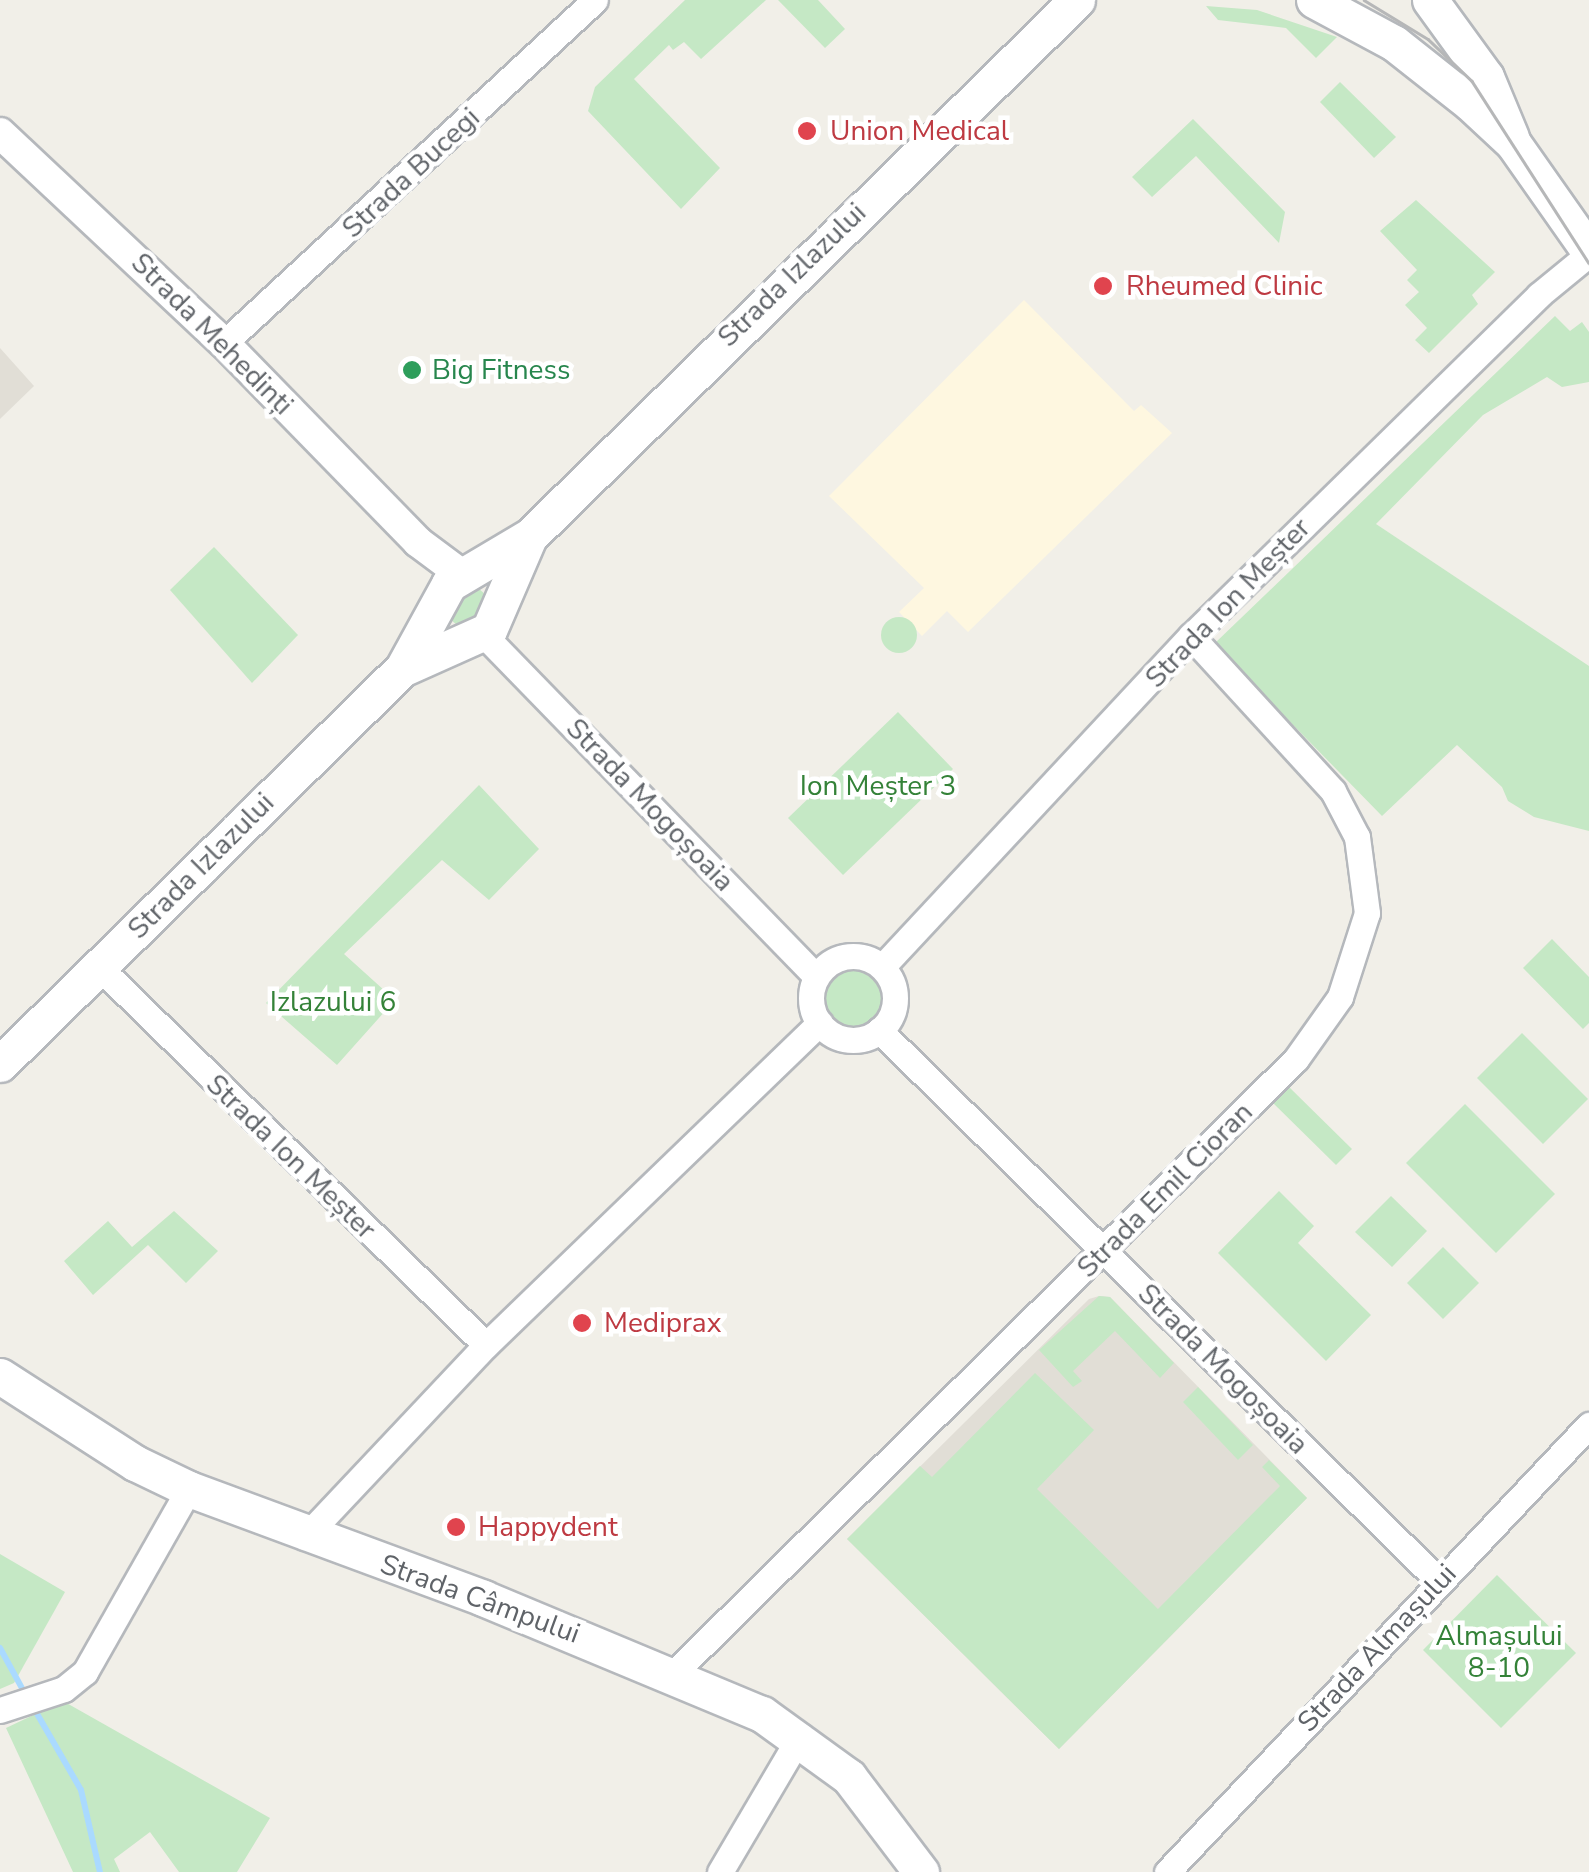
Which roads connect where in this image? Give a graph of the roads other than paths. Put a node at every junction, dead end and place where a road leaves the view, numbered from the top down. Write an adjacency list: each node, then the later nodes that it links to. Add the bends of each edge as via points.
1 (595, 0): 9 (street, Strada Bucegi)
2 (1101, 0): 5 (main road, Strada Izlazului)
3 (1314, 0): 7 (main road, via 1407,52)
4 (1430, 0): 7 (main road, via 1504,108)
5 (1068, 10): 10 (main road, Strada Izlazului)
6 (0, 133): 9 (street, Strada Mehedinți)
7 (1512, 143): 8 (main road)
8 (1589, 253): 13 (street, Strada Ion Meșter)
9 (224, 343): 11 (street, Strada Mehedinți, via 418,542)
10 (530, 536): 11 (main road, Strada Izlazului); 12 (main road, Strada Izlazului)
11 (453, 591): 12 (main road, via 446,627); 12 (main road, via 492,587); 14 (main road, Strada Izlazului)
12 (481, 625): 14 (main road, Strada Izlazului); 17 (street, Strada Mogoșoaia)
13 (1191, 636): 16 (street, Strada Ion Meșter); 21 (street, Strada Emil Cioran, via 1333,791 1357,838 1367,912 1340,997 1320,1031)
14 (403, 668): 15 (main road, Strada Izlazului)
15 (99, 967): 20 (main road, Strada Izlazului); 22 (street, Strada Ion Meșter)
16 (882, 968): 17 (street, via 849,956); 19 (street, via 895,996)
17 (816, 977): 18 (street, via 811,1004)
18 (820, 1023): 19 (street, via 844,1039); 22 (street)
19 (879, 1030): 21 (street, Strada Mogoșoaia)
20 (0, 1064)
21 (1104, 1252): 27 (street, Strada Mogoșoaia); 28 (street, Strada Emil Cioran)
22 (486, 1345): 26 (street)
23 (0, 1376): 25 (main road, Strada Câmpului, via 133,1462)
24 (1589, 1425): 27 (street, Strada Almașului)
25 (189, 1489): 26 (main road, Strada Câmpului); 29 (street, via 85,1672 64,1689)
26 (306, 1536): 28 (main road, Strada Câmpului)
27 (1440, 1581): 33 (street, Strada Almașului)
28 (674, 1673): 30 (main road, Strada Câmpului)
29 (0, 1710)
30 (800, 1736): 31 (street); 32 (main road, Strada Câmpului, via 848,1777)
31 (720, 1872)
32 (920, 1872)
33 (1167, 1872)

